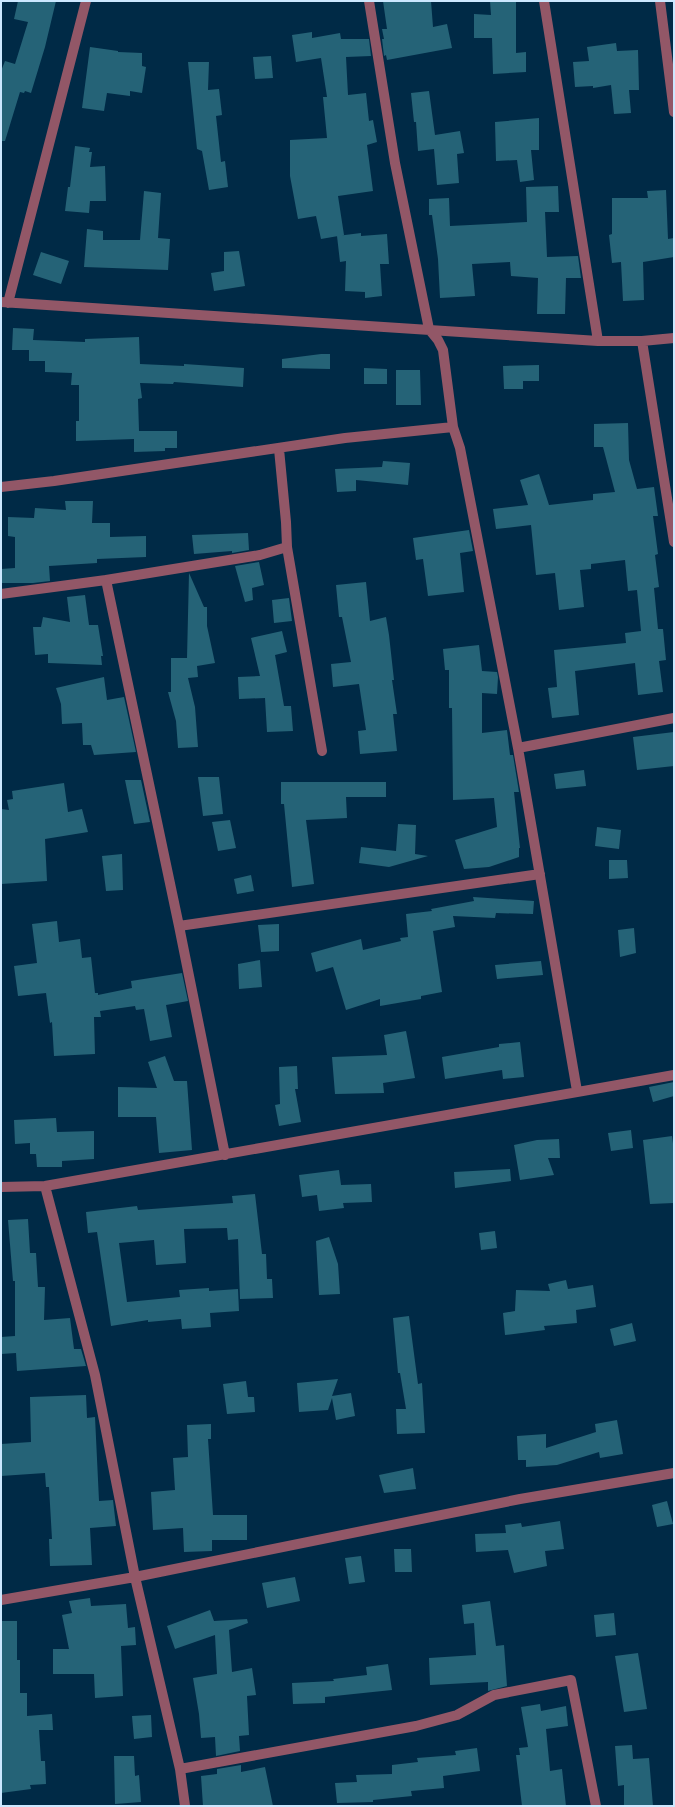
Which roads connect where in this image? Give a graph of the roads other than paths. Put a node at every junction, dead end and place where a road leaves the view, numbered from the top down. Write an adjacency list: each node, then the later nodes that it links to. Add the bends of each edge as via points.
1 (86, 1): 6 (street)
2 (369, 1): 7 (street, via 395,163)
3 (544, 1): 9 (street)
4 (660, 1): 5 (street)
5 (674, 112)
6 (5, 302): 7 (street)
7 (429, 329): 9 (street); 11 (street, via 443,350)
8 (674, 338): 10 (street)
9 (598, 341): 10 (street)
10 (642, 341): 14 (street)
11 (453, 427): 12 (street, via 345,438); 19 (street, via 460,448)
12 (279, 449): 13 (street); 15 (street)
13 (1, 487)
14 (674, 542)
15 (287, 547): 16 (street, via 260,555); 20 (street)
16 (106, 580): 17 (street); 22 (street)
17 (1, 594)
18 (674, 718): 19 (street)
19 (518, 748): 21 (street)
20 (322, 751)
21 (540, 874): 22 (street); 24 (street)
22 (180, 926): 25 (street)
23 (674, 1075): 24 (street)
24 (577, 1091): 25 (street)
25 (225, 1155): 26 (street)
26 (45, 1186): 27 (street); 29 (street, via 95,1375)
27 (1, 1187)
28 (674, 1474): 29 (street, via 520,1499)
29 (135, 1577): 30 (street); 31 (street)
30 (1, 1600)
31 (180, 1769): 32 (street); 33 (street, via 416,1726 457,1715 494,1696 571,1680)
32 (185, 1806)
33 (596, 1806)

